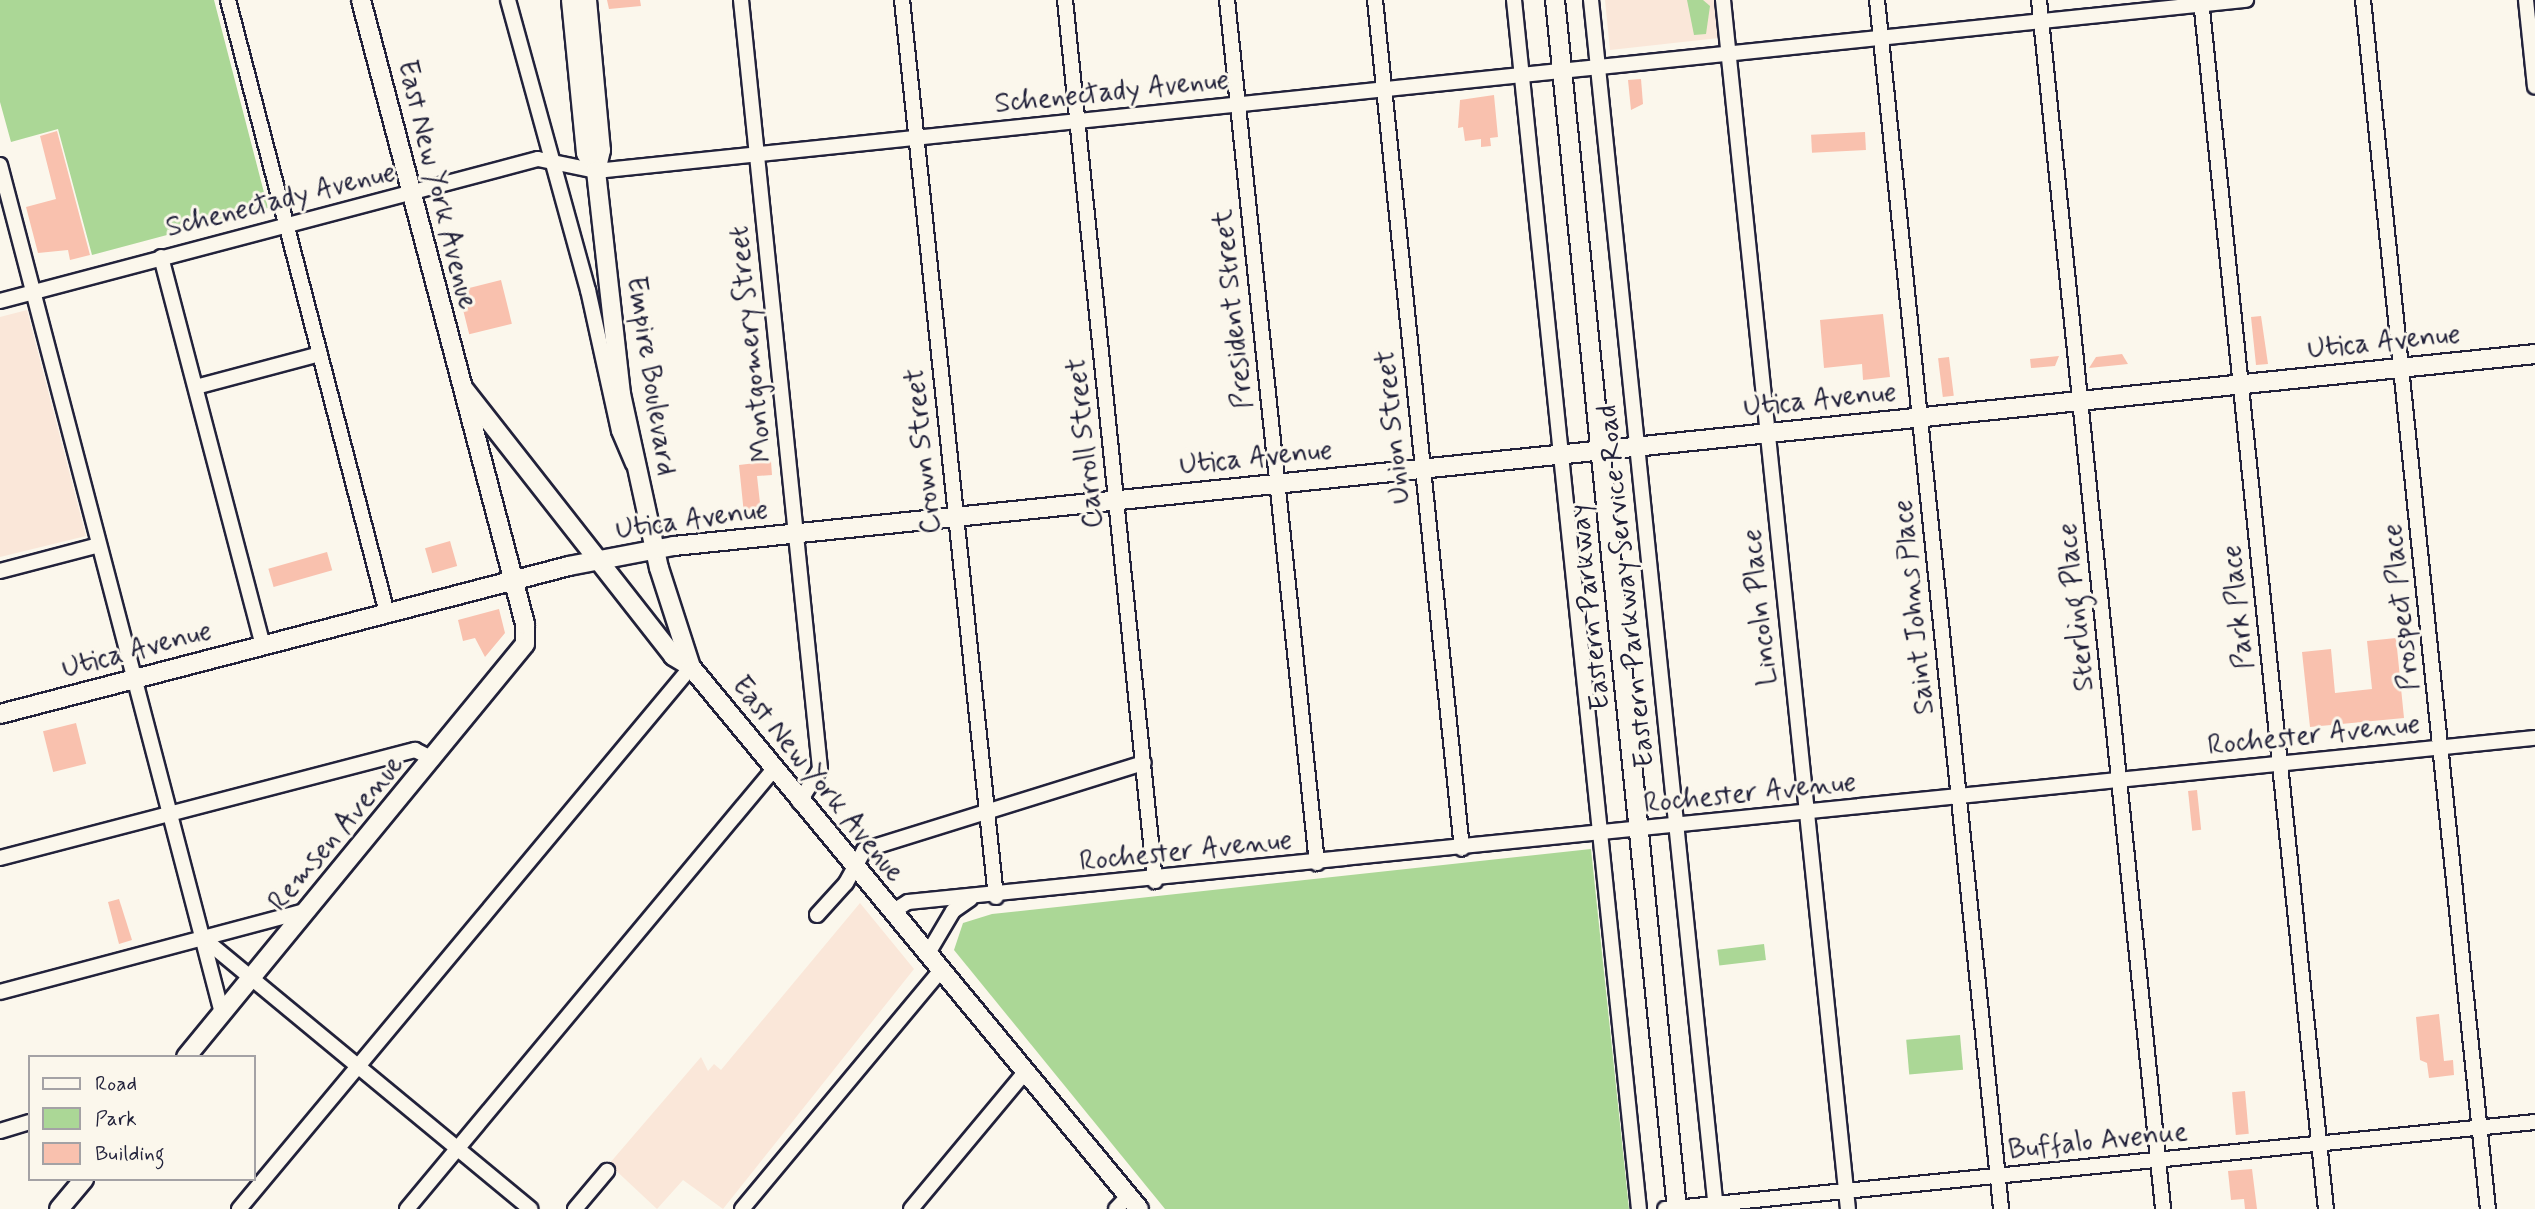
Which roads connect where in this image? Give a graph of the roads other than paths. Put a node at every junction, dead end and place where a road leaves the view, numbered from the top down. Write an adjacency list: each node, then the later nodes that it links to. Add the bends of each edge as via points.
1 (228, 0): 37 (street)
2 (361, 0): 36 (main road, East New York Avenue)
3 (508, 0): 33 (street)
4 (571, 0): 35 (main road, Empire Boulevard, via 586,153)
5 (587, 0): 35 (main road, Empire Boulevard, via 601,150)
6 (741, 0): 32 (street, Montgomery Street)
7 (902, 0): 31 (street, Crown Street)
8 (1065, 0): 30 (street, Carroll Street)
9 (1227, 0): 29 (street, President Street)
10 (1374, 0): 28 (street, Union Street)
11 (1514, 0): 26 (street, Eastern Parkway Service Road)
12 (1555, 0): 25 (main road, Eastern Parkway)
13 (1591, 0): 24 (street, Eastern Parkway Service Road)
14 (1723, 0): 23 (street, Lincoln Place)
15 (1877, 0): 22 (street, Saint Johns Place)
16 (2039, 0): 21 (street, Sterling Place)
17 (2246, 0): 20 (street, Schenectady Avenue)
18 (2363, 0): 43 (street, Prospect Place)
19 (2526, 0): 27 (street)
20 (2201, 2): 21 (street, Schenectady Avenue); 45 (street, Park Place)
21 (2041, 21): 22 (street, Schenectady Avenue); 47 (street, Sterling Place)
22 (1881, 38): 23 (street, Schenectady Avenue); 48 (street, Saint Johns Place)
23 (1729, 54): 24 (street, Schenectady Avenue); 49 (street, Lincoln Place)
24 (1598, 68): 25 (street, Schenectady Avenue); 50 (street, Eastern Parkway Service Road)
25 (1562, 71): 26 (street, Schenectady Avenue); 51 (main road, Eastern Parkway)
26 (1522, 75): 28 (street, Schenectady Avenue); 52 (street, Eastern Parkway Service Road)
27 (2535, 87)
28 (1384, 89): 29 (street, Schenectady Avenue); 54 (street, Union Street)
29 (1238, 104): 30 (street, Schenectady Avenue); 55 (street, President Street)
30 (1078, 121): 31 (street, Schenectady Avenue); 56 (street, Carroll Street)
31 (916, 138): 32 (street, Schenectady Avenue); 57 (street, Crown Street)
32 (757, 154): 35 (street, Schenectady Avenue); 58 (street, Montgomery Street)
33 (552, 158): 35 (street, Schenectady Avenue); 36 (street, Schenectady Avenue); 53 (street, via 619,431)
34 (0, 165): 39 (street)
35 (596, 171): 53 (main road, Empire Boulevard)
36 (411, 192): 37 (street, Schenectady Avenue); 44 (main road, East New York Avenue)
37 (286, 225): 38 (street, Schenectady Avenue); 41 (street)
38 (161, 257): 39 (street, Schenectady Avenue); 46 (street)
39 (33, 292): 40 (street, Schenectady Avenue); 59 (street)
40 (0, 301)
41 (320, 354): 46 (street); 64 (street)
42 (2535, 354): 43 (main road, Utica Avenue)
43 (2402, 368): 45 (main road, Utica Avenue); 71 (street, Prospect Place)
44 (460, 383): 61 (main road, East New York Avenue); 63 (main road, East New York Avenue)
45 (2240, 384): 47 (main road, Utica Avenue); 74 (street, Park Place)
46 (196, 387): 66 (street)
47 (2080, 401): 48 (main road, Utica Avenue); 76 (street, Sterling Place)
48 (1920, 418): 49 (main road, Utica Avenue); 77 (street, Saint Johns Place)
49 (1768, 433): 50 (main road, Utica Avenue); 80 (street, Lincoln Place)
50 (1636, 446): 51 (main road, Utica Avenue); 82 (street, Eastern Parkway Service Road)
51 (1601, 449): 52 (main road, Utica Avenue); 83 (main road, Eastern Parkway)
52 (1561, 454): 54 (main road, Utica Avenue); 84 (street, Eastern Parkway Service Road)
53 (634, 466): 60 (main road, Empire Boulevard)
54 (1423, 468): 55 (main road, Utica Avenue); 85 (street, Union Street)
55 (1277, 484): 56 (main road, Utica Avenue); 87 (street, President Street)
56 (1117, 499): 57 (main road, Utica Avenue); 73 (street, Carroll Street)
57 (956, 515): 58 (main road, Utica Avenue); 79 (street, Crown Street)
58 (796, 534): 60 (main road, Utica Avenue); 78 (street, Montgomery Street, via 820,769)
59 (99, 545): 62 (street); 68 (street)
60 (655, 549): 61 (main road, Utica Avenue); 67 (main road, Empire Boulevard)
61 (600, 560): 63 (main road, Utica Avenue); 67 (main road, East New York Avenue, via 673,656)
62 (0, 571)
63 (513, 581): 64 (main road, Utica Avenue); 65 (main road, East New York Avenue)
64 (387, 613): 66 (main road, Utica Avenue)
65 (525, 643): 72 (main road, Remsen Avenue)
66 (263, 645): 68 (main road, Utica Avenue)
67 (691, 667): 75 (main road, East New York Avenue); 102 (street)
68 (134, 678): 69 (main road, Utica Avenue); 81 (street)
69 (0, 714)
70 (2535, 738): 71 (street, Rochester Avenue)
71 (2441, 748): 74 (street, Rochester Avenue); 106 (street, Prospect Place)
72 (433, 759): 81 (street, via 415,750); 92 (main road, Remsen Avenue)
73 (1144, 762): 79 (street); 89 (street, Carroll Street)
74 (2280, 764): 76 (street, Rochester Avenue); 108 (street, Park Place)
75 (773, 770): 78 (main road, East New York Avenue); 109 (street)
76 (2119, 781): 77 (street, Rochester Avenue); 110 (street, Sterling Place)
77 (1959, 798): 80 (street, Rochester Avenue); 112 (street, Saint Johns Place)
78 (799, 802): 88 (main road, East New York Avenue)
79 (987, 812): 88 (street, via 864,850); 90 (street, Crown Street)
80 (1807, 813): 82 (street, Rochester Avenue); 114 (street, Lincoln Place)
81 (170, 814): 86 (street); 95 (street)
82 (1677, 827): 83 (street, Rochester Avenue); 116 (street, Eastern Parkway Service Road)
83 (1641, 830): 84 (street, Rochester Avenue); 125 (main road, Eastern Parkway)
84 (1600, 834): 85 (street, Rochester Avenue); 124 (street, Eastern Parkway Service Road)
85 (1462, 849): 87 (street, Rochester Avenue)
86 (0, 858)
87 (1317, 863): 89 (street, Rochester Avenue)
88 (854, 868): 93 (main road, East New York Avenue); 94 (street)
89 (1156, 881): 90 (street, Rochester Avenue)
90 (996, 897): 91 (street, Rochester Avenue)
91 (970, 900): 93 (street, Rochester Avenue, via 908,902); 96 (street, via 953,911)
92 (308, 910): 95 (street); 98 (main road, Remsen Avenue)
93 (892, 912): 96 (main road, East New York Avenue)
94 (817, 915)
95 (203, 938): 98 (street); 99 (street); 100 (street)
96 (927, 955): 97 (main road, East New York Avenue)
97 (940, 971): 103 (main road, East New York Avenue); 122 (street)
98 (253, 976): 100 (main road, Remsen Avenue); 102 (street)
99 (0, 992)
100 (222, 1013): 101 (main road, Remsen Avenue)
101 (188, 1055)
102 (358, 1066): 109 (street); 118 (street)
103 (1025, 1072): 115 (main road, East New York Avenue); 123 (street)
104 (2535, 1122): 106 (street, Buffalo Avenue)
105 (28, 1123): 107 (street)
106 (2480, 1128): 108 (street, Buffalo Avenue); 130 (street, Prospect Place)
107 (0, 1131)
108 (2319, 1144): 110 (street, Buffalo Avenue); 129 (street, Park Place)
109 (458, 1148): 119 (street); 120 (street)
110 (2158, 1161): 112 (street, Buffalo Avenue); 128 (street, Sterling Place)
111 (607, 1171): 121 (street)
112 (1998, 1177): 114 (street, Buffalo Avenue); 127 (street, Saint Johns Place)
113 (82, 1181): 117 (main road)
114 (1846, 1193): 116 (street, Buffalo Avenue); 126 (street, Lincoln Place)
115 (1128, 1205)
116 (1716, 1207): 125 (street, Buffalo Avenue)
117 (59, 1209)
118 (239, 1209)
119 (407, 1209)
120 (531, 1209)
121 (575, 1209)
122 (742, 1209)
123 (911, 1209)
124 (1639, 1209)
125 (1673, 1209)
126 (1848, 1209)
127 (2001, 1209)
128 (2164, 1209)
129 (2326, 1209)
130 (2488, 1209)

